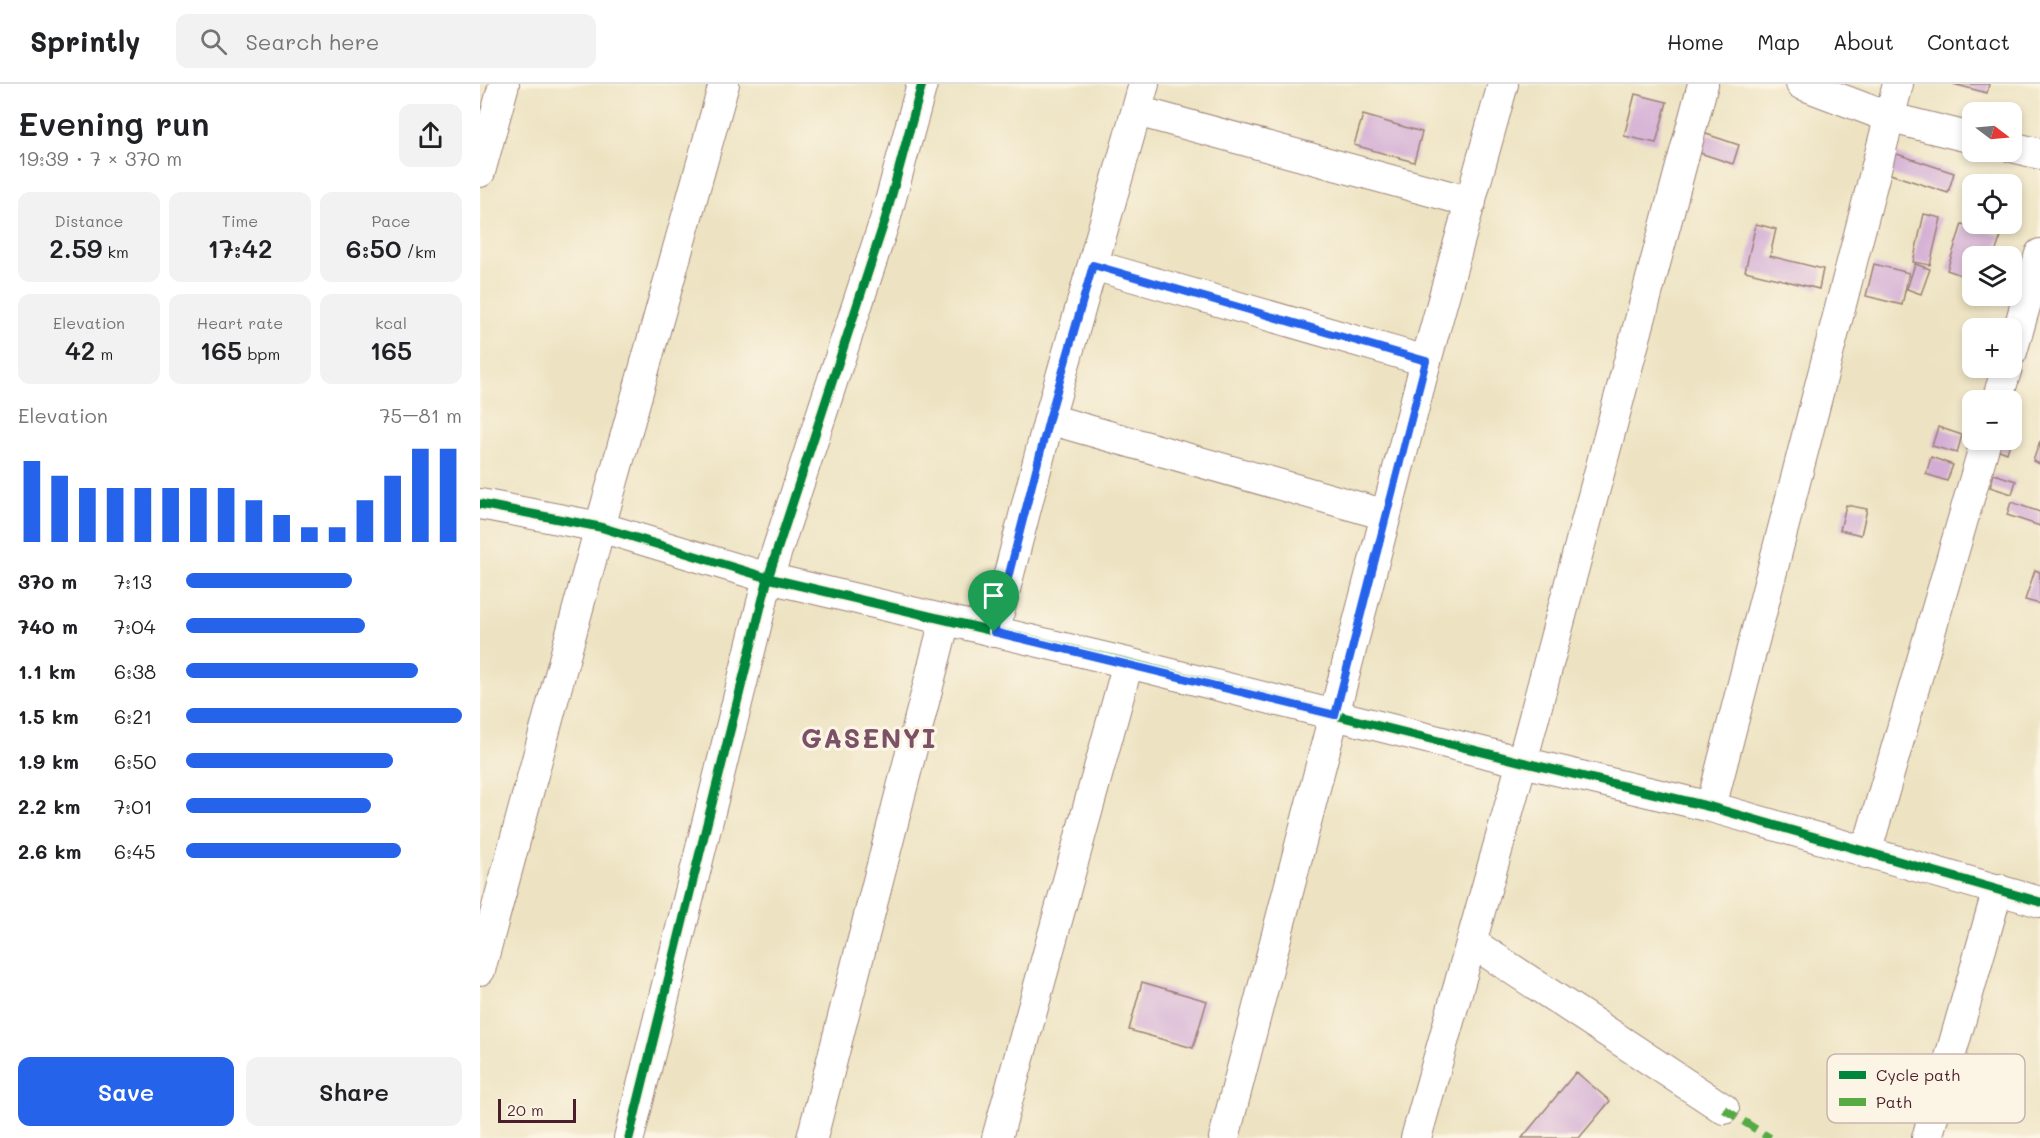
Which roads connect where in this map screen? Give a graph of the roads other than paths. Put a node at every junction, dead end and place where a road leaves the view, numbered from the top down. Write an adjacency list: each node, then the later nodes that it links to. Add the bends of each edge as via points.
1 (504, 84): 13 (street)
2 (724, 84): 23 (street)
3 (922, 84): 24 (street, via 885,220)
4 (1503, 84): 14 (street)
5 (1703, 84): 29 (street)
6 (1802, 84): 9 (street)
7 (1898, 84): 9 (street)
8 (1141, 98): 14 (street); 16 (street)
9 (1891, 118): 10 (street); 30 (street)
10 (1962, 136)
11 (2022, 150): 12 (street)
12 (2040, 154)
13 (480, 172)
14 (1471, 202): 18 (street)
15 (2040, 254): 17 (street)
16 (1093, 265): 18 (street); 19 (street)
17 (2022, 318)
18 (1426, 361): 22 (street)
19 (1049, 419): 22 (street); 26 (street)
20 (1983, 450): 31 (street)
21 (480, 504): 23 (street)
22 (1386, 514): 28 (street)
23 (600, 527): 24 (street); 35 (street)
24 (768, 578): 25 (street); 39 (street)
25 (945, 620): 26 (street); 40 (street)
26 (994, 632): 27 (street)
27 (1128, 663): 28 (street); 41 (street)
28 (1335, 715): 29 (street); 42 (street)
29 (1522, 762): 30 (street); 34 (street)
30 (1711, 807): 31 (street)
31 (1866, 853): 32 (street)
32 (1998, 889): 33 (street); 36 (street)
33 (2040, 902)
34 (1471, 942): 37 (street); 43 (street)
35 (480, 970)
36 (1951, 1054)
37 (1724, 1109)
38 (1931, 1123): 44 (street)
39 (629, 1138)
40 (812, 1138)
41 (997, 1138)
42 (1224, 1138)
43 (1416, 1138)
44 (1927, 1138)

